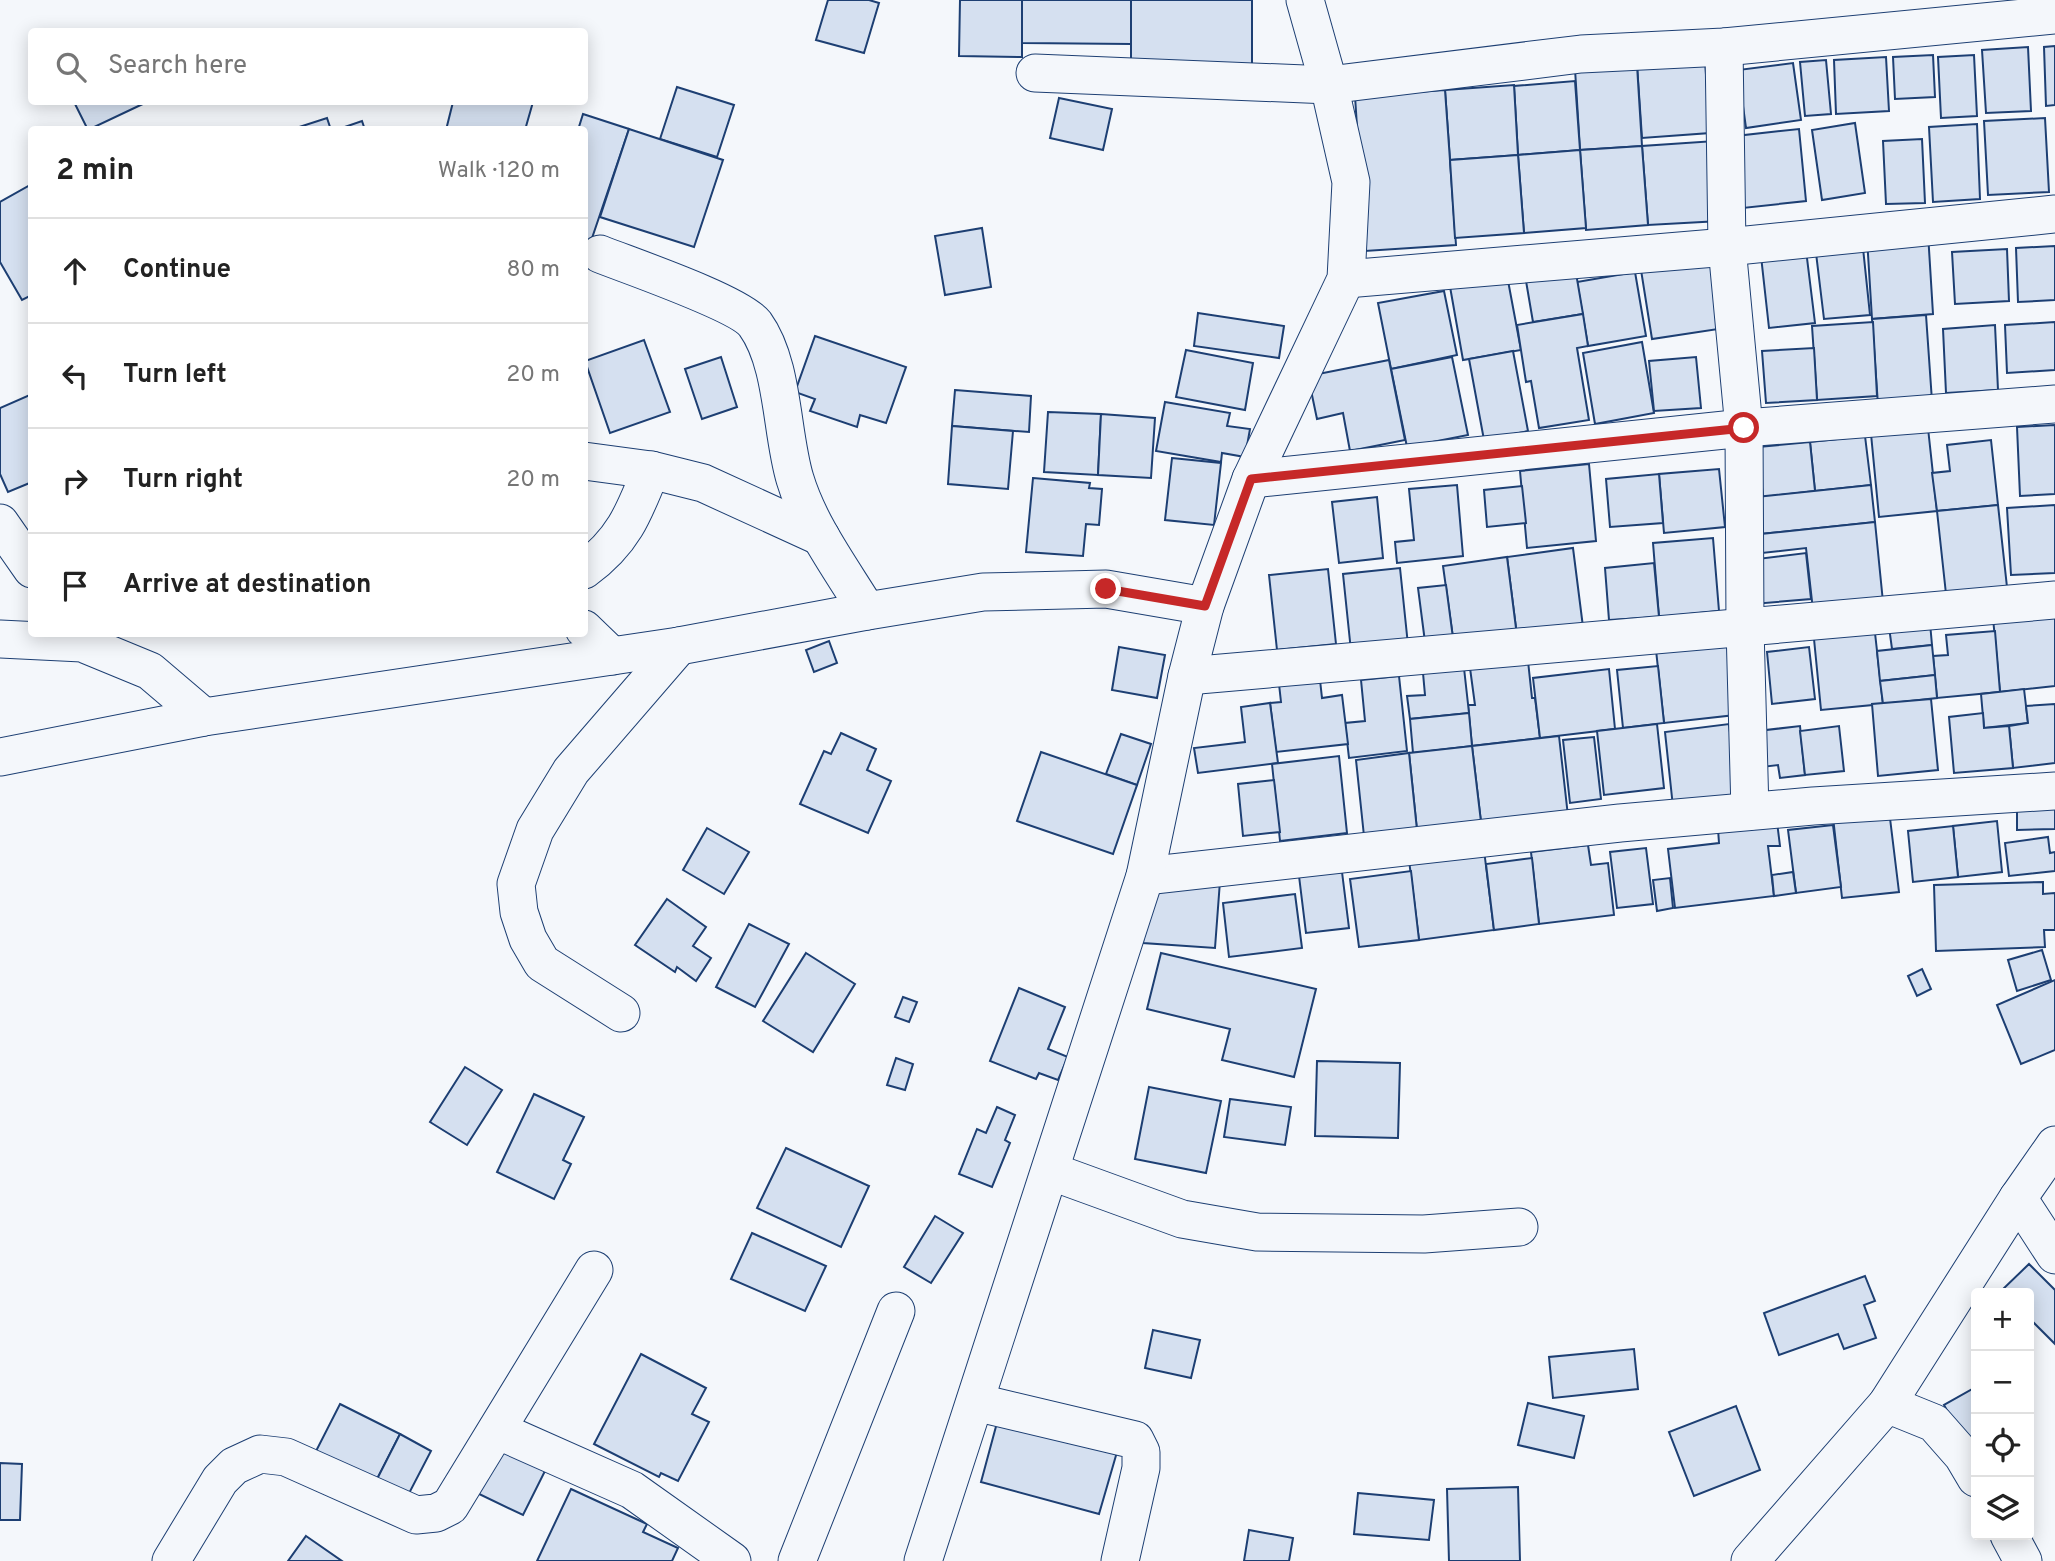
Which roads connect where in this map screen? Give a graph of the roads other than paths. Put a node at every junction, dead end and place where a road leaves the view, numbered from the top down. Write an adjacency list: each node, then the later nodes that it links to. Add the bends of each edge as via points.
1 (1305, 0): 5 (street)
2 (2055, 15): 3 (street)
3 (1724, 47): 5 (street, via 1581,54); 7 (street)
4 (1035, 73): 5 (street)
5 (1329, 85): 9 (street, via 1351,183)
6 (2055, 215): 7 (street)
7 (1727, 247): 9 (street); 11 (street)
8 (600, 254): 16 (street, via 717,300 754,323 771,356 795,480)
9 (1346, 279): 14 (street)
10 (2055, 404): 11 (street)
11 (1744, 428): 14 (street); 22 (street)
12 (588, 462): 13 (street)
13 (652, 470): 16 (street, via 703,483); 18 (street, via 617,542)
14 (1251, 479): 20 (street)
15 (0, 523): 17 (street)
16 (821, 537): 21 (street)
17 (28, 558)
18 (588, 567)
19 (2055, 600): 22 (street)
20 (1205, 606): 21 (street, via 1106,589 982,592); 28 (street)
21 (867, 611): 26 (street)
22 (1745, 628): 28 (street); 32 (street)
23 (588, 633): 27 (street)
24 (79, 638): 25 (street); 29 (street, via 150,671)
25 (0, 639)
26 (679, 646): 27 (street); 34 (street, via 572,771 535,830 516,884 519,912 542,963)
27 (612, 656): 29 (street)
28 (1187, 676): 33 (street)
29 (204, 717): 30 (street)
30 (0, 757)
31 (2055, 791): 32 (street)
32 (1749, 811): 33 (street)
33 (1145, 876): 36 (street)
34 (621, 1013)
35 (2055, 1145): 37 (street)
36 (1050, 1171): 38 (street, via 1182,1219 1257,1232 1423,1234); 42 (street)
37 (2018, 1198): 39 (street); 43 (street)
38 (1519, 1227)
39 (2055, 1255)
40 (594, 1270): 44 (street)
41 (897, 1311): 49 (street)
42 (975, 1402): 50 (street); 51 (street, via 1135,1440 1141,1468)
43 (1887, 1404): 45 (street, via 1934,1423); 52 (street)
44 (497, 1430): 47 (street, via 450,1506 436,1513 416,1514 286,1457 260,1454 234,1465 220,1480); 48 (street, via 632,1490)
45 (1975, 1477)
46 (2012, 1540): 53 (street)
47 (171, 1561)
48 (732, 1561)
49 (797, 1561)
50 (923, 1561)
51 (1120, 1561)
52 (1750, 1561)
53 (2023, 1561)

